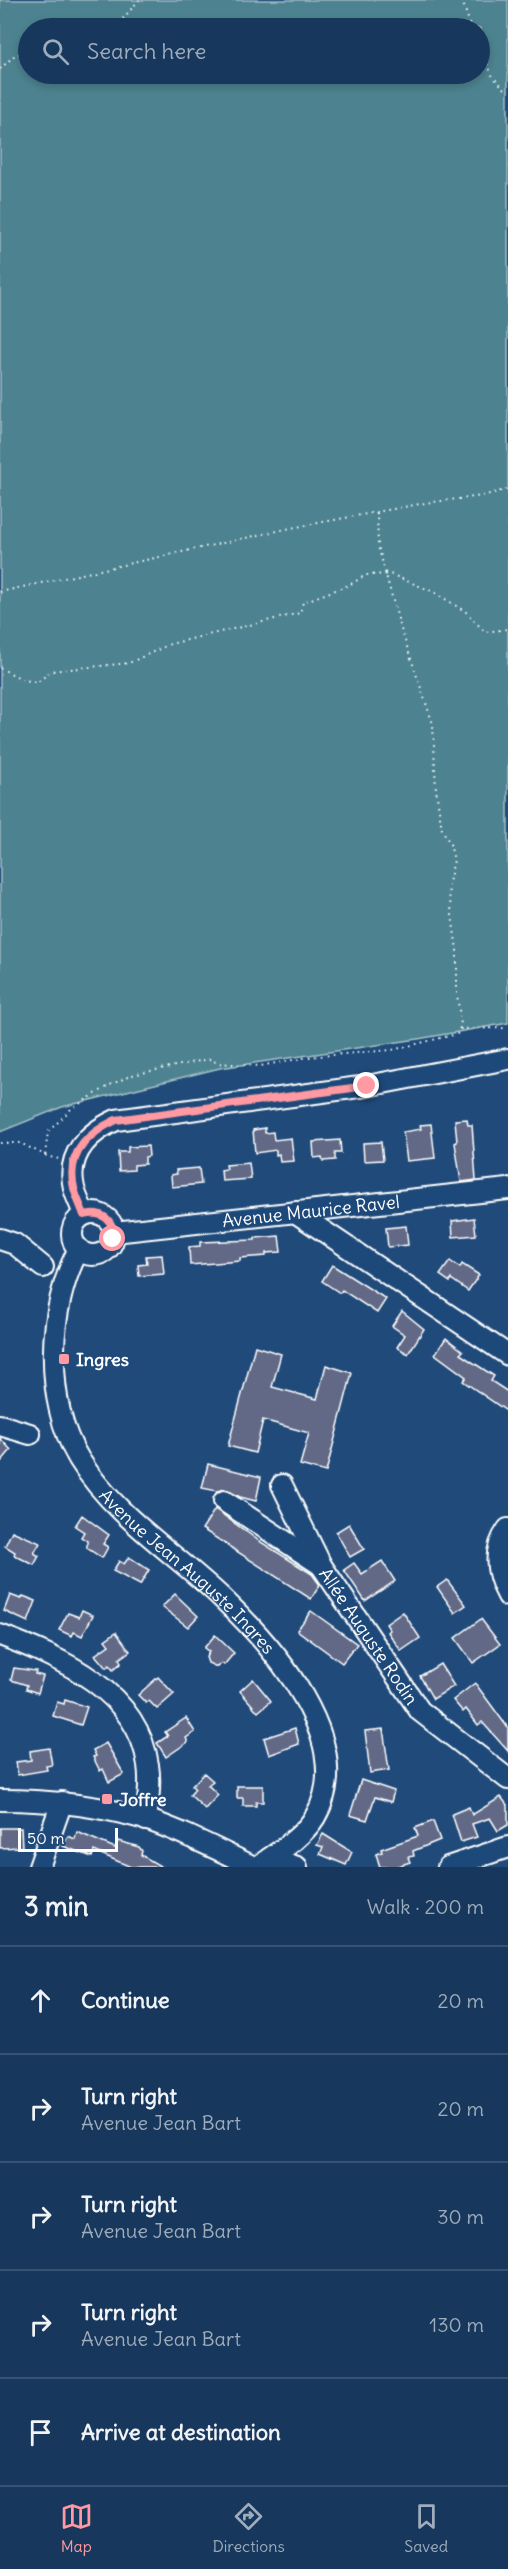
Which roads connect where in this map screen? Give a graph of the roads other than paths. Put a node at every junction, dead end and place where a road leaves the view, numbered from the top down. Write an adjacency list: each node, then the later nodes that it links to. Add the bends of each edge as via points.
1 (508, 1059): 4 (street, via 367,1086 116,1120 87,1137 74,1160 74,1188)
2 (508, 1190): 3 (street, Avenue Maurice Ravel)
3 (295, 1212): 5 (street, Avenue Maurice Ravel); 9 (street)
4 (84, 1215): 5 (street, via 104,1216); 7 (street, via 73,1228 73,1239)
5 (114, 1232): 7 (street, via 110,1246 99,1254)
6 (0, 1239): 8 (street, via 15,1244)
7 (79, 1249): 23 (street, Avenue Jean Auguste Ingres, via 68,1267 57,1310 54,1365 60,1412 72,1446 99,1487 118,1507 222,1598 262,1641 308,1704 322,1736 327,1765 322,1802 300,1834)
8 (43, 1267)
9 (508, 1355)
10 (0, 1425): 11 (street)
11 (30, 1434)
12 (282, 1485): 15 (street)
13 (224, 1501): 15 (street, Allée Auguste Rodin)
14 (508, 1529): 16 (street, via 497,1560 497,1573)
15 (321, 1565): 18 (street, Allée Auguste Rodin, via 420,1712)
16 (508, 1596)
17 (0, 1635): 21 (street, via 73,1666 99,1684 120,1706 139,1734 148,1763)
18 (508, 1779)
19 (0, 1800): 20 (street)
20 (62, 1802): 21 (street); 24 (street)
21 (146, 1820): 23 (street)
22 (508, 1847): 26 (street)
23 (260, 1864): 25 (street)
24 (39, 1867)
25 (297, 1867)
26 (448, 1867)

